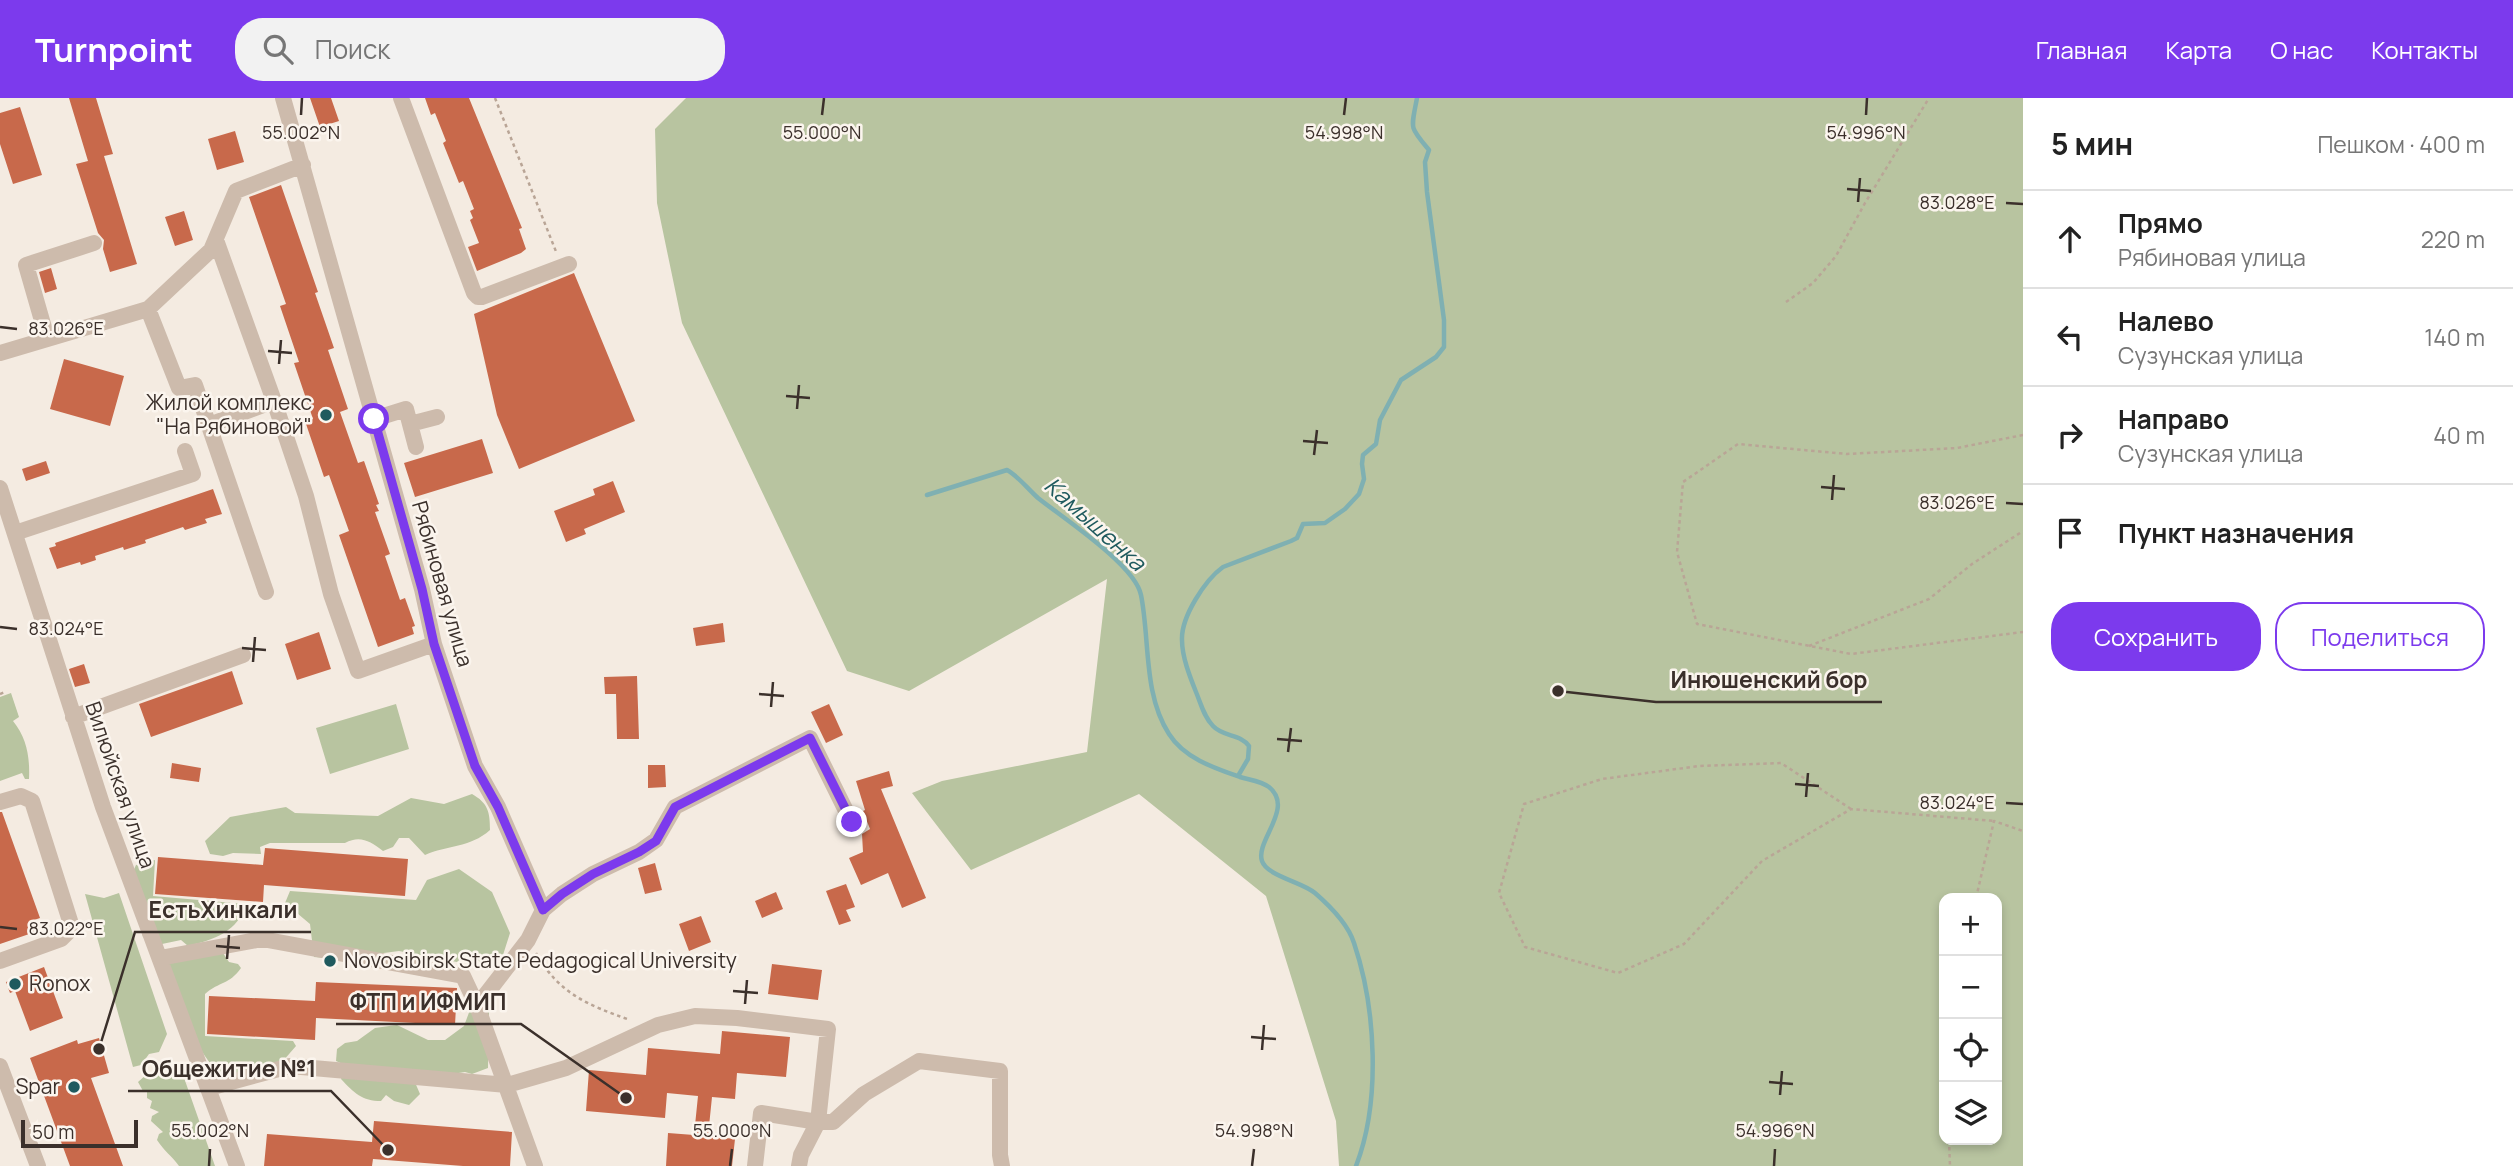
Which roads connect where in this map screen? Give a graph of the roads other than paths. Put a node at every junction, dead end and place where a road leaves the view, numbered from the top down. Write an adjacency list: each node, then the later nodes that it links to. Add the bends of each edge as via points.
1 (283, 98): 3 (street, Рябиновая улица)
2 (401, 98): 6 (street, via 474,293 482,297)
3 (303, 166): 4 (street, via 236,191); 12 (street, Рябиновая улица)
4 (216, 240): 7 (street); 10 (street)
5 (94, 243): 8 (street, via 26,265)
6 (566, 265)
7 (148, 309): 8 (street); 14 (street, via 179,388 195,384)
8 (47, 338): 9 (street)
9 (0, 353)
10 (274, 401): 14 (street); 20 (street, via 306,496 331,594 359,671)
11 (437, 416): 13 (street)
12 (374, 419): 13 (street, via 406,410); 20 (street, Рябиновая улица)
13 (410, 424): 15 (street)
14 (209, 425): 19 (street)
15 (416, 447)
16 (185, 451): 18 (street, via 193,474)
17 (0, 488): 18 (street, Вилюйская улица)
18 (15, 533): 22 (street, Вилюйская улица)
19 (266, 592)
20 (434, 644): 25 (street, Рябиновая улица, via 475,766)
21 (243, 655): 22 (street)
22 (73, 717): 26 (street, Вилюйская улица)
23 (0, 802): 27 (street, via 22,796 32,801 71,924 61,939)
24 (852, 822): 25 (street, via 810,738 675,807 656,841 593,874)
25 (543, 910): 28 (street, via 528,940)
26 (160, 958): 28 (street, via 261,939 463,976); 31 (street, Вилюйская улица)
27 (0, 961)
28 (477, 1006): 30 (street)
29 (0, 1066): 32 (street)
30 (508, 1085): 31 (street, via 290,1066); 33 (street, via 566,1068 657,1025 695,1016 737,1018 828,1029); 36 (street)
31 (209, 1088): 35 (street, Вилюйская улица)
32 (4, 1092): 34 (street)
33 (818, 1122): 37 (street, via 761,1113); 38 (street); 39 (street, via 833,1122 864,1094 919,1061 1000,1071)
34 (38, 1166)
35 (237, 1166)
36 (535, 1166)
37 (755, 1166)
38 (799, 1166)
39 (1002, 1166)

